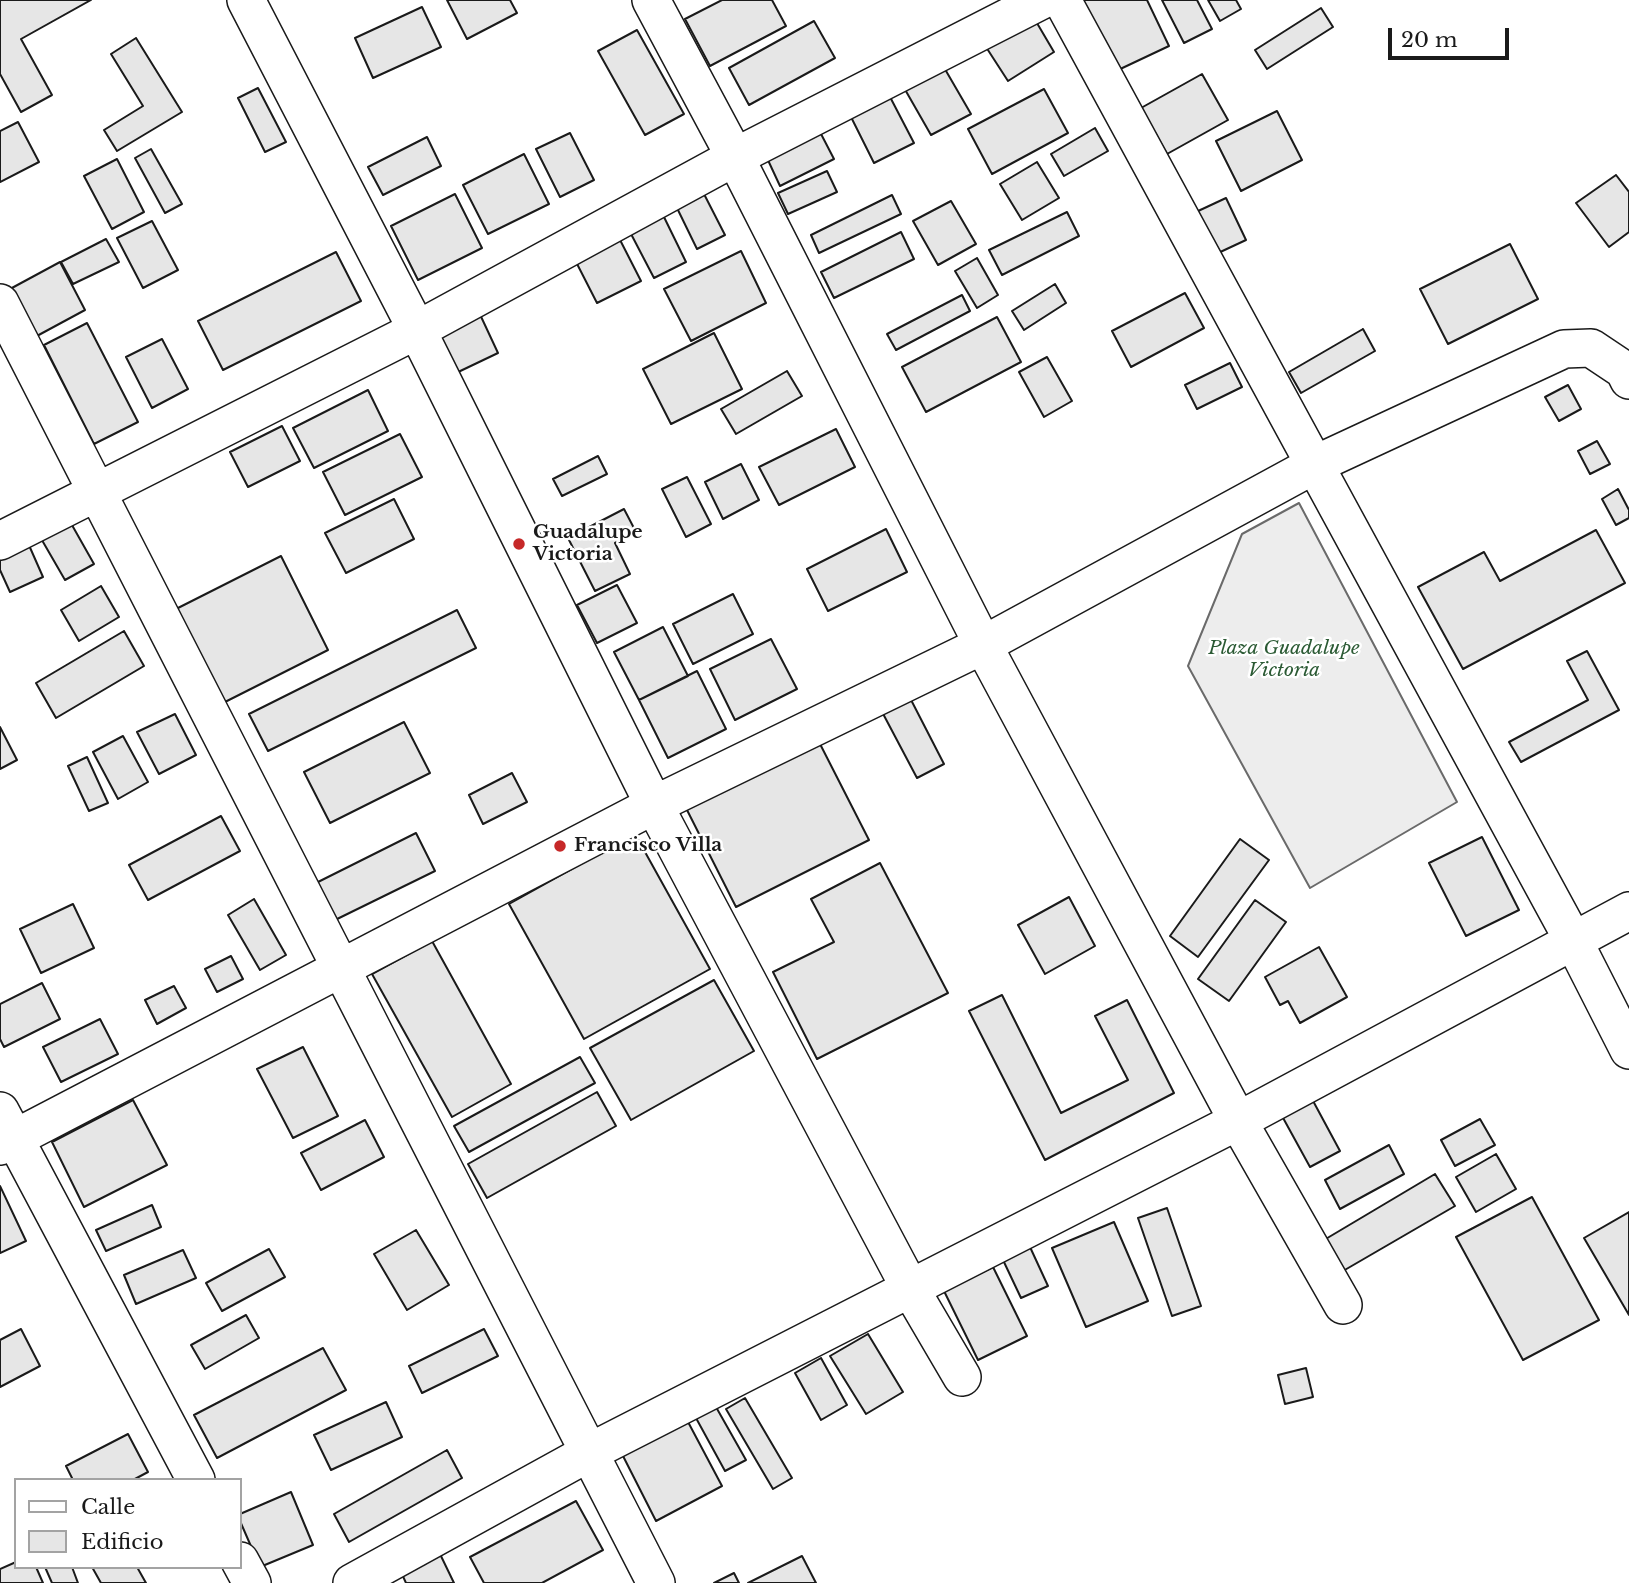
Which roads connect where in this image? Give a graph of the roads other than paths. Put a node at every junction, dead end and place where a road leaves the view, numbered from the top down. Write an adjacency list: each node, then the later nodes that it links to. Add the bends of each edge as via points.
1 (246, 0): 7 (street)
2 (651, 0): 5 (street)
3 (1042, 0): 5 (street)
4 (1062, 0): 9 (street)
5 (735, 157): 7 (street); 12 (street)
6 (0, 303): 10 (street)
7 (416, 330): 10 (street); 13 (street)
8 (1629, 380): 9 (street, via 1623,370 1591,348 1564,349)
9 (1314, 466): 12 (street); 15 (street)
10 (96, 493): 11 (street); 16 (street)
11 (0, 541)
12 (983, 645): 13 (street); 18 (street)
13 (654, 805): 16 (street); 20 (street)
14 (1629, 911): 15 (street)
15 (1573, 940): 17 (street); 18 (street)
16 (341, 971): 19 (street); 23 (street)
17 (1629, 1050)
18 (1238, 1121): 20 (street); 21 (street)
19 (4, 1132): 24 (street)
20 (911, 1290): 22 (street); 23 (street)
21 (1343, 1305)
22 (962, 1377)
23 (590, 1451): 27 (street); 28 (street)
24 (195, 1478)
25 (242, 1565): 26 (street)
26 (252, 1583)
27 (352, 1583)
28 (656, 1583)

